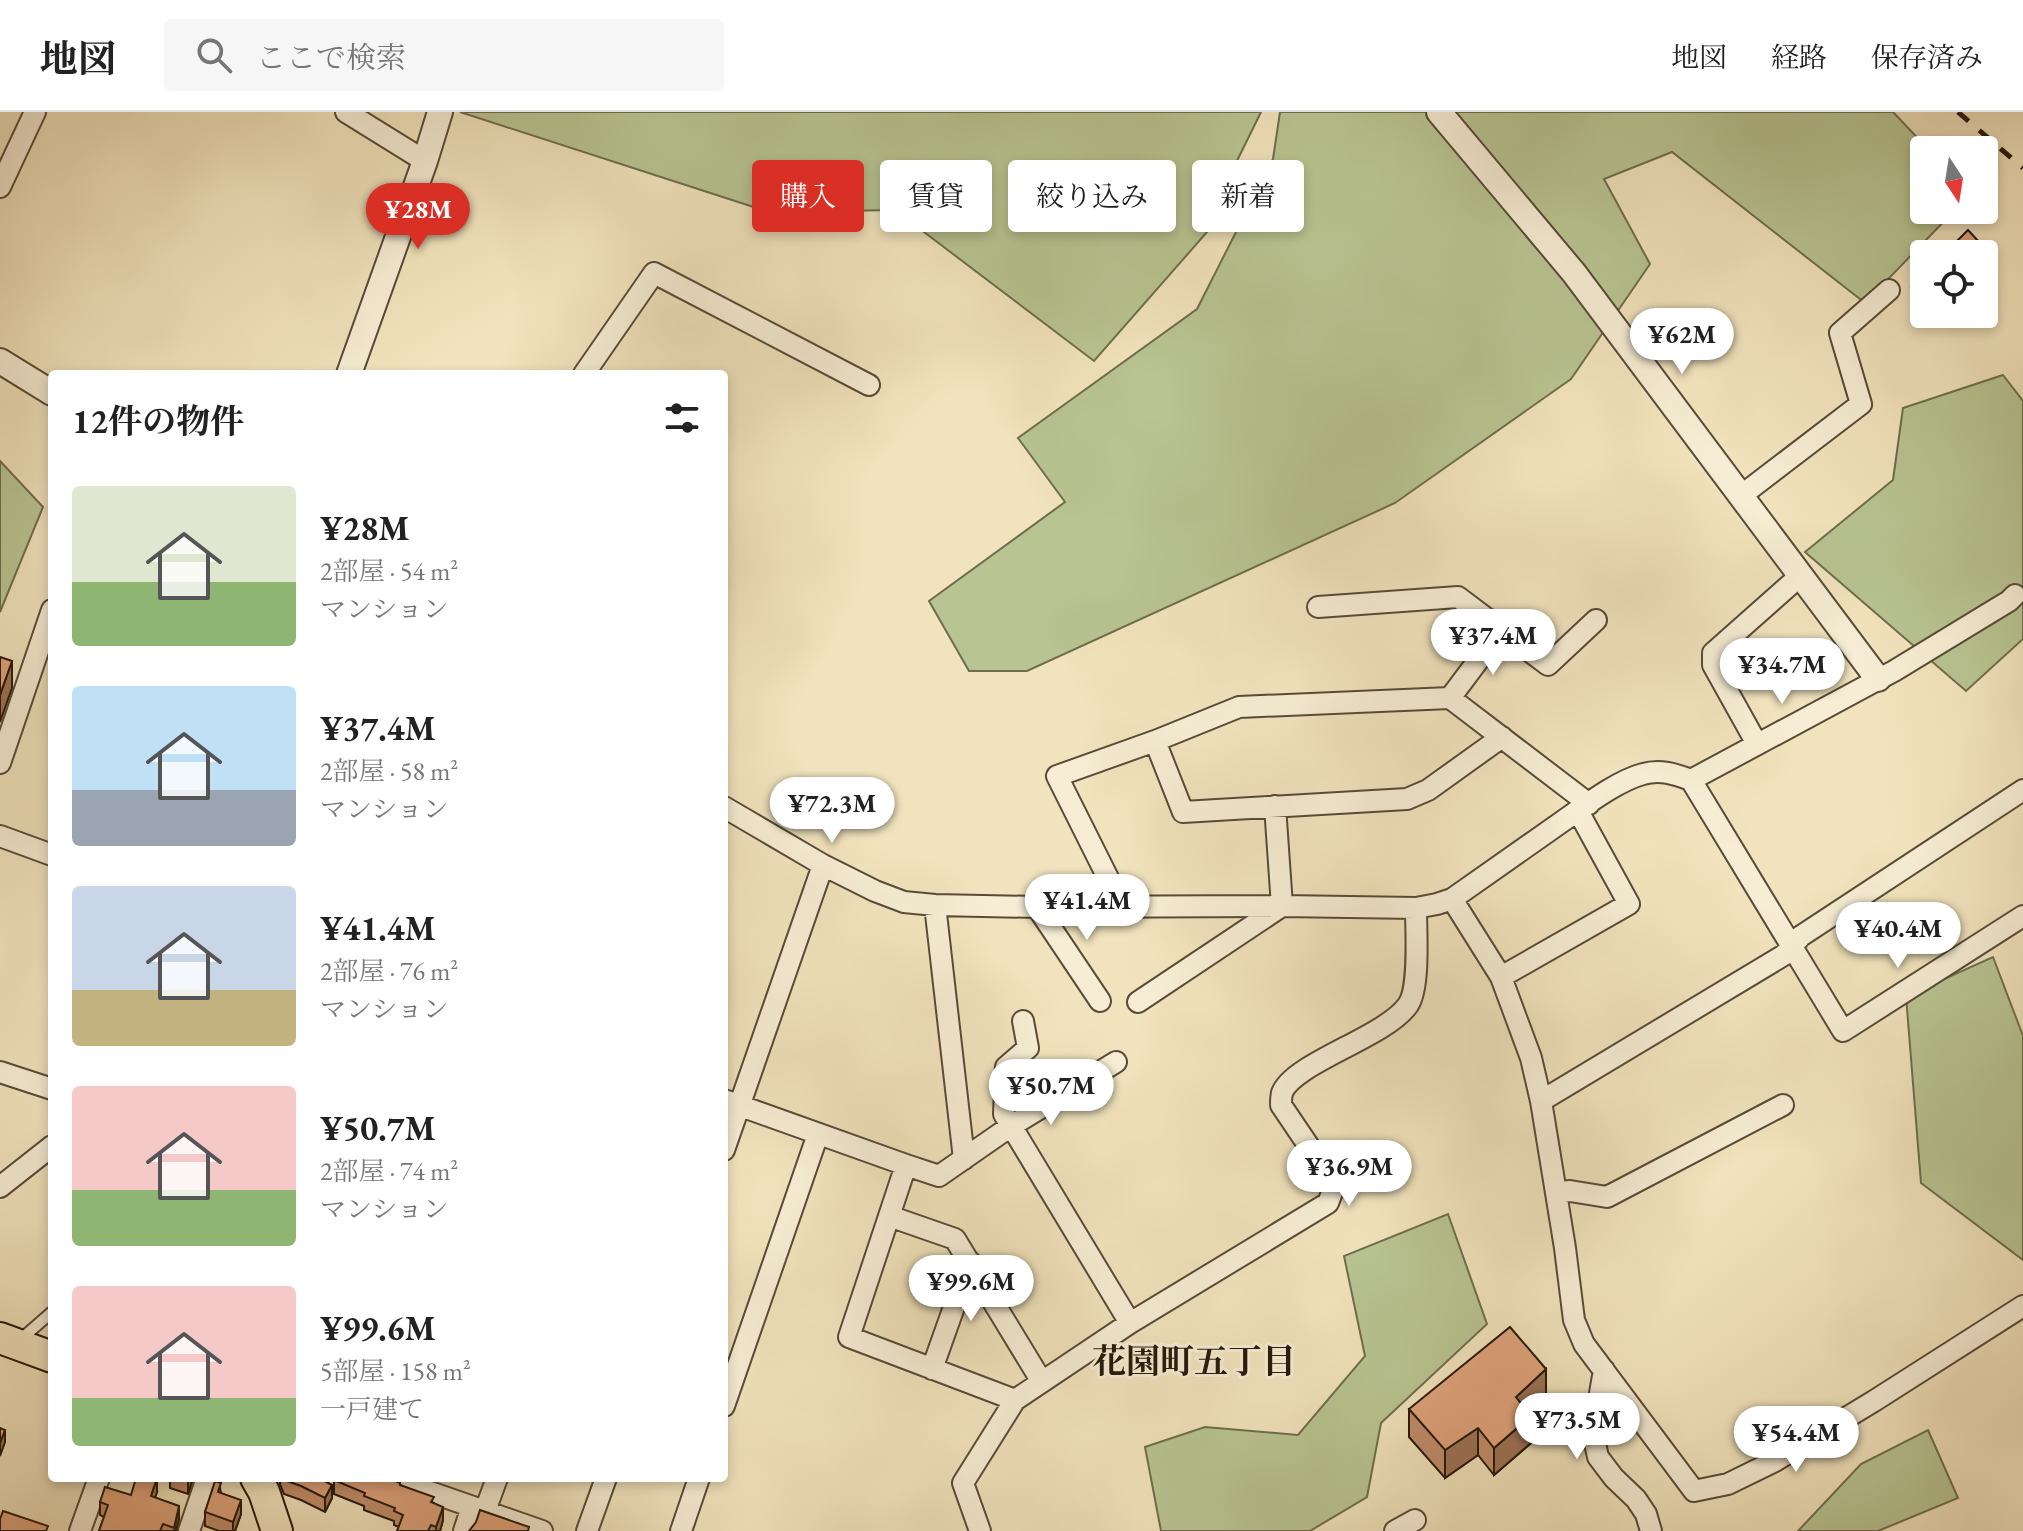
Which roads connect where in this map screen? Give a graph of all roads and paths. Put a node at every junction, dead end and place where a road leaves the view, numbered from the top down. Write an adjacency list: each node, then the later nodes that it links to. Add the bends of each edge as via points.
1 (35, 112): 6 (street)
2 (346, 112): 5 (street)
3 (440, 112): 5 (street)
4 (1439, 112): 13 (street, via 1574,273)
5 (425, 161): 9 (street)
6 (0, 187)
7 (1889, 290): 13 (street, via 1840,333 1861,404)
8 (0, 361): 12 (street)
9 (350, 370)
10 (587, 370): 11 (street, via 654,273)
11 (869, 385)
12 (48, 391)
13 (1742, 495): 14 (street)
14 (1801, 575): 20 (street); 24 (street, via 1713,653 1713,665)
15 (2015, 595): 20 (street)
16 (1318, 607): 19 (street, via 1458,597)
17 (1596, 620): 19 (street, via 1548,665)
18 (48, 622): 25 (street)
19 (1501, 630): 21 (street)
20 (1878, 679): 24 (street)
21 (1450, 698): 22 (street); 23 (street, via 1239,707)
22 (1502, 737): 28 (street, via 1407,799); 29 (street)
23 (1155, 741): 28 (street, via 1183,812); 36 (street, via 1057,776)
24 (1757, 744): 26 (street)
25 (0, 763)
26 (1691, 780): 29 (street, via 1673,773 1641,774); 41 (street)
27 (2023, 790): 41 (street)
28 (1275, 806): 37 (street)
29 (1583, 807): 34 (street); 42 (street, via 1629,904)
30 (728, 812): 33 (street)
31 (0, 836): 32 (street)
32 (48, 854)
33 (823, 865): 35 (street, via 904,902); 50 (street)
34 (1452, 899): 39 (street); 42 (street)
35 (935, 905): 38 (street); 56 (street)
36 (1122, 906): 37 (street); 38 (street)
37 (1282, 906): 39 (street); 44 (street)
38 (1037, 907): 43 (street)
39 (1416, 908): 64 (street, via 1415,989 1408,1006 1389,1023 1296,1076 1282,1092 1281,1105 1335,1185 1328,1203)
40 (2023, 916): 41 (street, via 1843,1031)
41 (1790, 947): 49 (street)
42 (1501, 977): 49 (street)
43 (1100, 1001)
44 (1138, 1002)
45 (1023, 1021): 53 (street, via 1028,1048 1006,1067 1004,1114)
46 (1116, 1062): 53 (street)
47 (0, 1072): 48 (street)
48 (48, 1088)
49 (1541, 1101): 59 (street)
50 (732, 1103): 52 (street); 54 (street)
51 (1783, 1105): 59 (street, via 1607,1197)
52 (728, 1126)
53 (1011, 1126): 56 (street); 64 (street)
54 (818, 1134): 57 (street); 70 (street)
55 (48, 1149): 58 (street)
56 (964, 1159): 57 (street, via 939,1176)
57 (906, 1165): 60 (street)
58 (0, 1187)
59 (1556, 1193): 68 (street, via 1574,1320)
60 (889, 1216): 61 (street, via 955,1239); 67 (street, via 849,1337)
61 (970, 1262): 67 (street); 69 (street)
62 (2023, 1306): 68 (street, via 1775,1461 1728,1484 1694,1491)
63 (48, 1315): 65 (lane)
64 (1130, 1323): 69 (street)
65 (8, 1341): 66 (main road)
66 (48, 1356)
67 (932, 1369): 71 (street)
68 (1604, 1370): 90 (street, via 1593,1434 1598,1457 1636,1499)
69 (1042, 1382): 71 (street)
70 (728, 1394)
71 (1015, 1400): 88 (street, via 963,1483)
72 (98, 1482): 81 (street)
73 (206, 1482): 82 (street)
74 (258, 1482): 83 (main road)
75 (401, 1482): 79 (street)
76 (495, 1482): 79 (street)
77 (605, 1482): 86 (street)
78 (698, 1482): 87 (street)
79 (479, 1509): 84 (street); 85 (street)
80 (1415, 1520): 89 (street)
81 (80, 1531)
82 (189, 1531)
83 (277, 1531)
84 (464, 1531)
85 (542, 1531)
86 (587, 1531)
87 (681, 1531)
88 (980, 1531)
89 (1395, 1531)
90 (1651, 1531)

